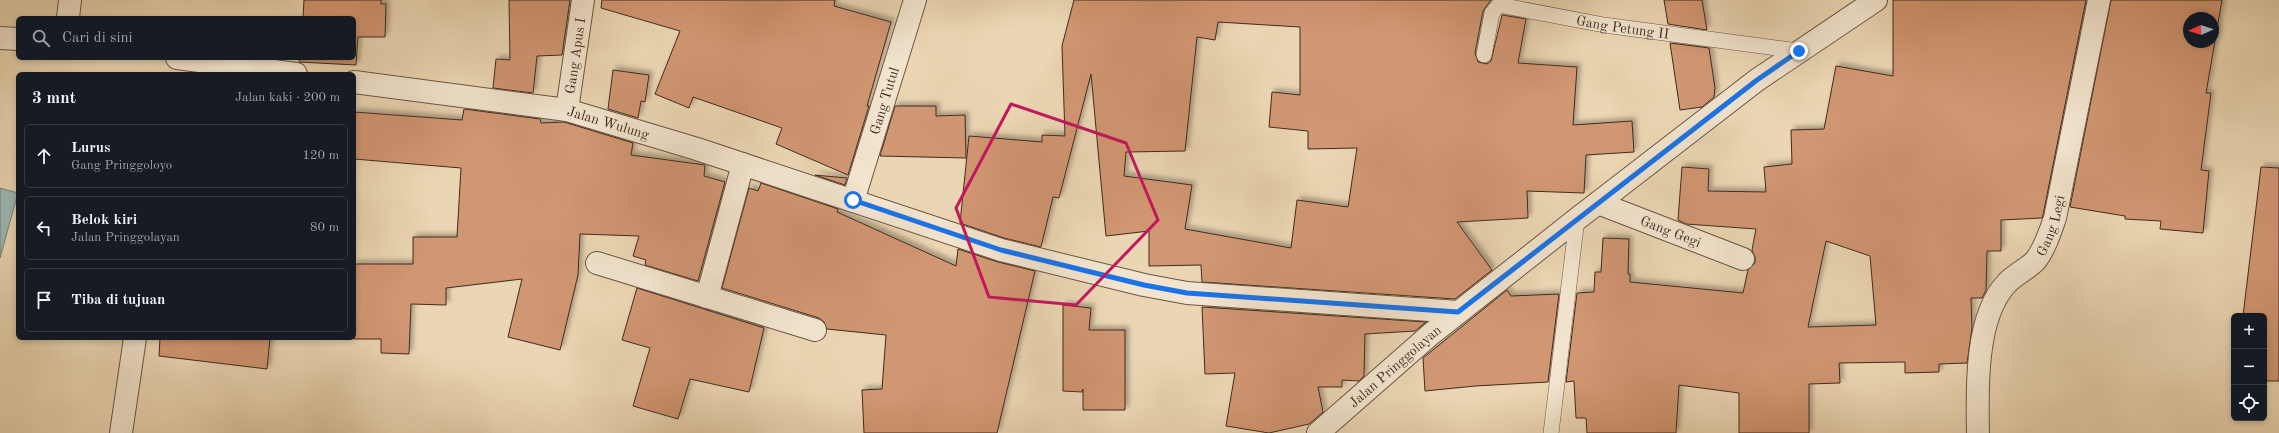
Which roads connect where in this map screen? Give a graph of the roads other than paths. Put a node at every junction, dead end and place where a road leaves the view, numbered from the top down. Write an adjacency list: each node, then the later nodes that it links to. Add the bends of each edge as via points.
1 (70, 0): 6 (street)
2 (583, 0): 16 (street, Gang Apus I)
3 (915, 0): 18 (street, Gang Tutul)
4 (1876, 0): 9 (street, Jalan Pringgolayan)
5 (2099, 0): 30 (street, Gang Legi, via 2048,238 2036,260 2007,282 1993,302 1984,332)
6 (68, 16)
7 (0, 38): 8 (street)
8 (16, 39)
9 (1799, 51): 10 (lane, Gang Petung II, via 1604,25 1500,6 1492,13); 19 (street, Jalan Pringgolayan, via 1757,80)
10 (1484, 55)
11 (178, 60): 13 (street)
12 (193, 60): 14 (street)
13 (176, 72)
14 (281, 72)
15 (356, 82): 16 (street, Jalan Wulung)
16 (567, 110): 17 (street, Jalan Wulung)
17 (743, 164): 18 (street, Jalan Wulung); 23 (street)
18 (853, 200): 24 (street, Jalan Wulung, via 1001,250 1187,293)
19 (1598, 203): 20 (street, Jalan Pringgolayan); 21 (street, Gang Gegi)
20 (1577, 219): 24 (street, Jalan Pringgolayan); 29 (lane)
21 (1743, 259)
22 (596, 263): 23 (street)
23 (707, 297): 25 (street)
24 (1458, 312): 28 (street, Jalan Pringgolayan)
25 (815, 330)
26 (135, 340): 27 (street)
27 (121, 433)
28 (1318, 433)
29 (1551, 433)
30 (1978, 433)

